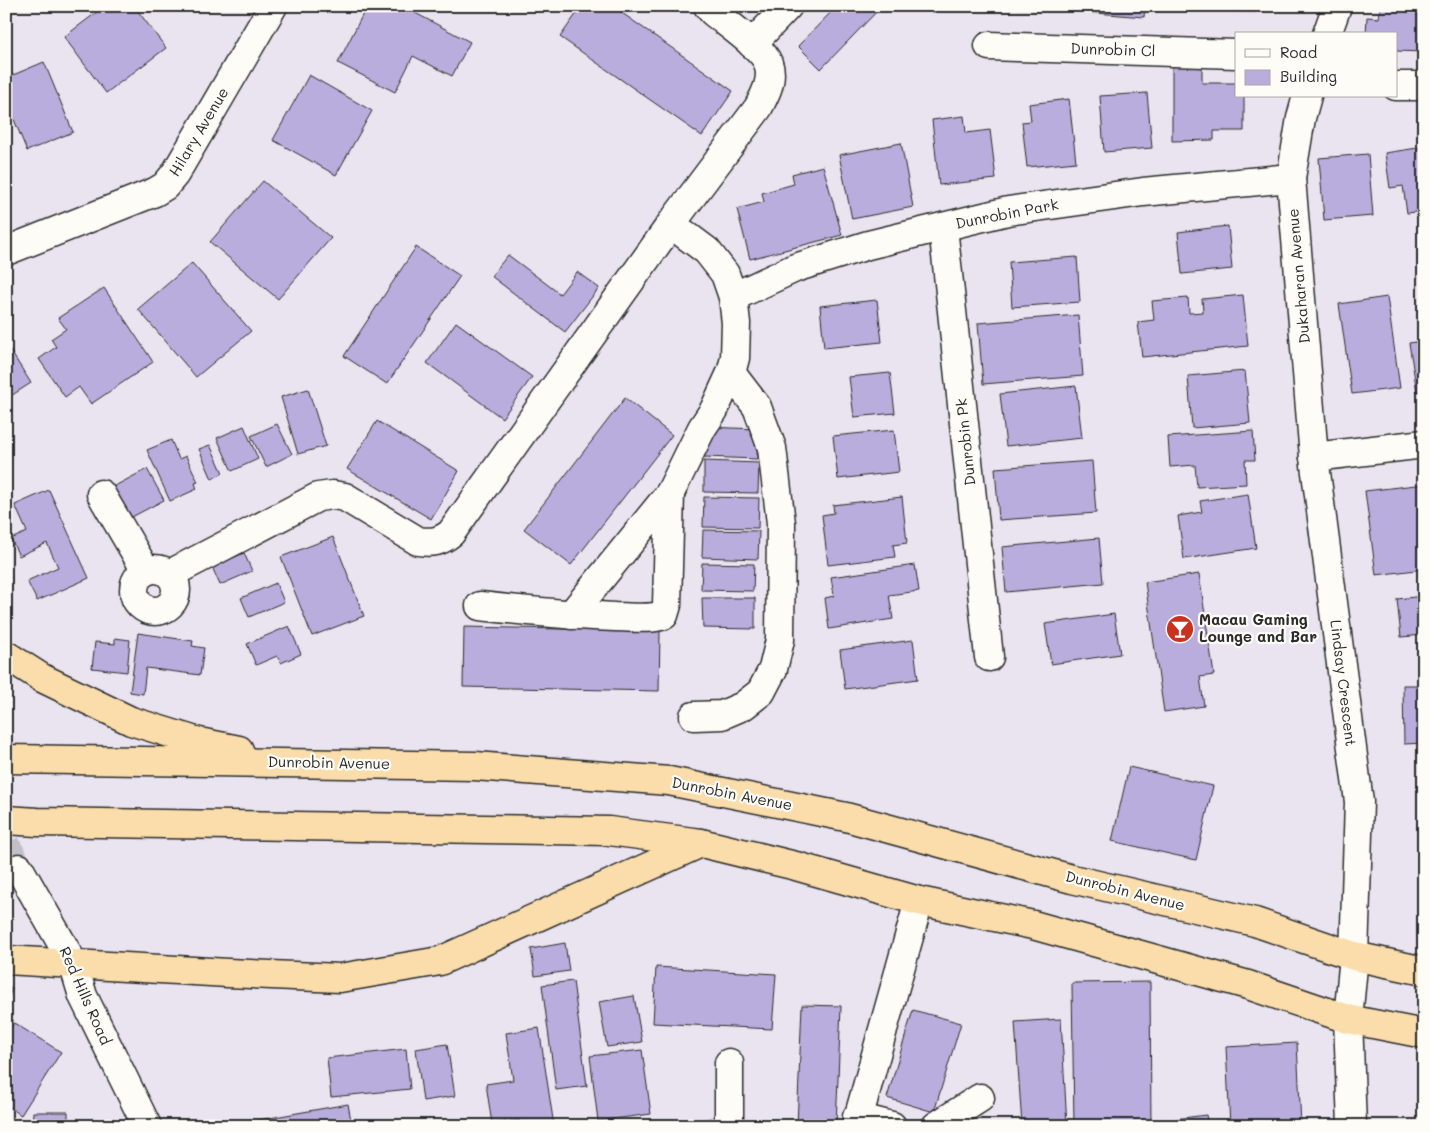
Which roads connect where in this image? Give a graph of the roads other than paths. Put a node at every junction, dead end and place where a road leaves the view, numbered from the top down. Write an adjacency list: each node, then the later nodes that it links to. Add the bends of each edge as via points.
1 (273, 6): 15 (street, Hilary Avenue, via 165,186)
2 (708, 6): 6 (street)
3 (788, 6): 6 (street)
4 (1338, 6): 5 (street)
5 (1328, 32)
6 (752, 44): 13 (street, via 768,63 770,78 767,92)
7 (989, 46): 8 (street, Dunrobin Cl)
8 (1235, 54)
9 (1398, 86): 10 (street)
10 (1424, 86)
11 (1306, 98): 12 (street, Dukaharan Avenue)
12 (1291, 178): 14 (street, Dunrobin Park, via 1143,192 1008,211); 19 (street, Dukaharan Avenue)
13 (670, 224): 16 (street, via 707,251 725,274); 21 (street, via 451,533 442,540 418,541 345,497 333,495 318,497 158,572)
14 (944, 227): 16 (street, Dunrobin Park, via 868,245 795,268); 25 (street, Dunrobin Pk)
15 (6, 251)
16 (733, 297): 17 (street, via 736,322)
17 (731, 373): 20 (street); 26 (street, via 757,407 772,448 781,523 780,640 773,668 761,692 743,706 722,715)
18 (1424, 444): 19 (street)
19 (1314, 457): 33 (street, Lindsay Crescent, via 1359,802)
20 (670, 493): 23 (street); 23 (street, via 667,605 664,615 657,618)
21 (101, 494)
22 (480, 606): 23 (street)
23 (571, 615)
24 (6, 655): 28 (highway, via 42,678 130,721 199,742)
25 (989, 656)
26 (694, 716)
27 (13, 760): 28 (highway, Dunrobin Avenue)
28 (299, 763): 33 (highway, Dunrobin Avenue, via 475,766 669,781 846,817 1072,879 1254,922)
29 (6, 820): 30 (highway, via 609,831)
30 (701, 843): 32 (highway); 35 (highway, via 440,961 340,978)
31 (19, 868): 35 (street, Red Hills Road)
32 (919, 901): 37 (highway, via 1033,925 1248,985); 41 (street)
33 (1354, 956): 36 (highway, Dunrobin Avenue); 37 (street, Lindsay Crescent)
34 (6, 960): 35 (highway)
35 (73, 963): 42 (street, Red Hills Road, via 83,996)
36 (1424, 971)
37 (1348, 1019): 38 (highway); 46 (street, Lindsay Crescent)
38 (1424, 1034)
39 (729, 1063): 43 (street)
40 (980, 1098): 45 (street)
41 (857, 1122): 44 (street)
42 (147, 1126)
43 (729, 1126)
44 (892, 1126)
45 (936, 1126)
46 (1352, 1126)

